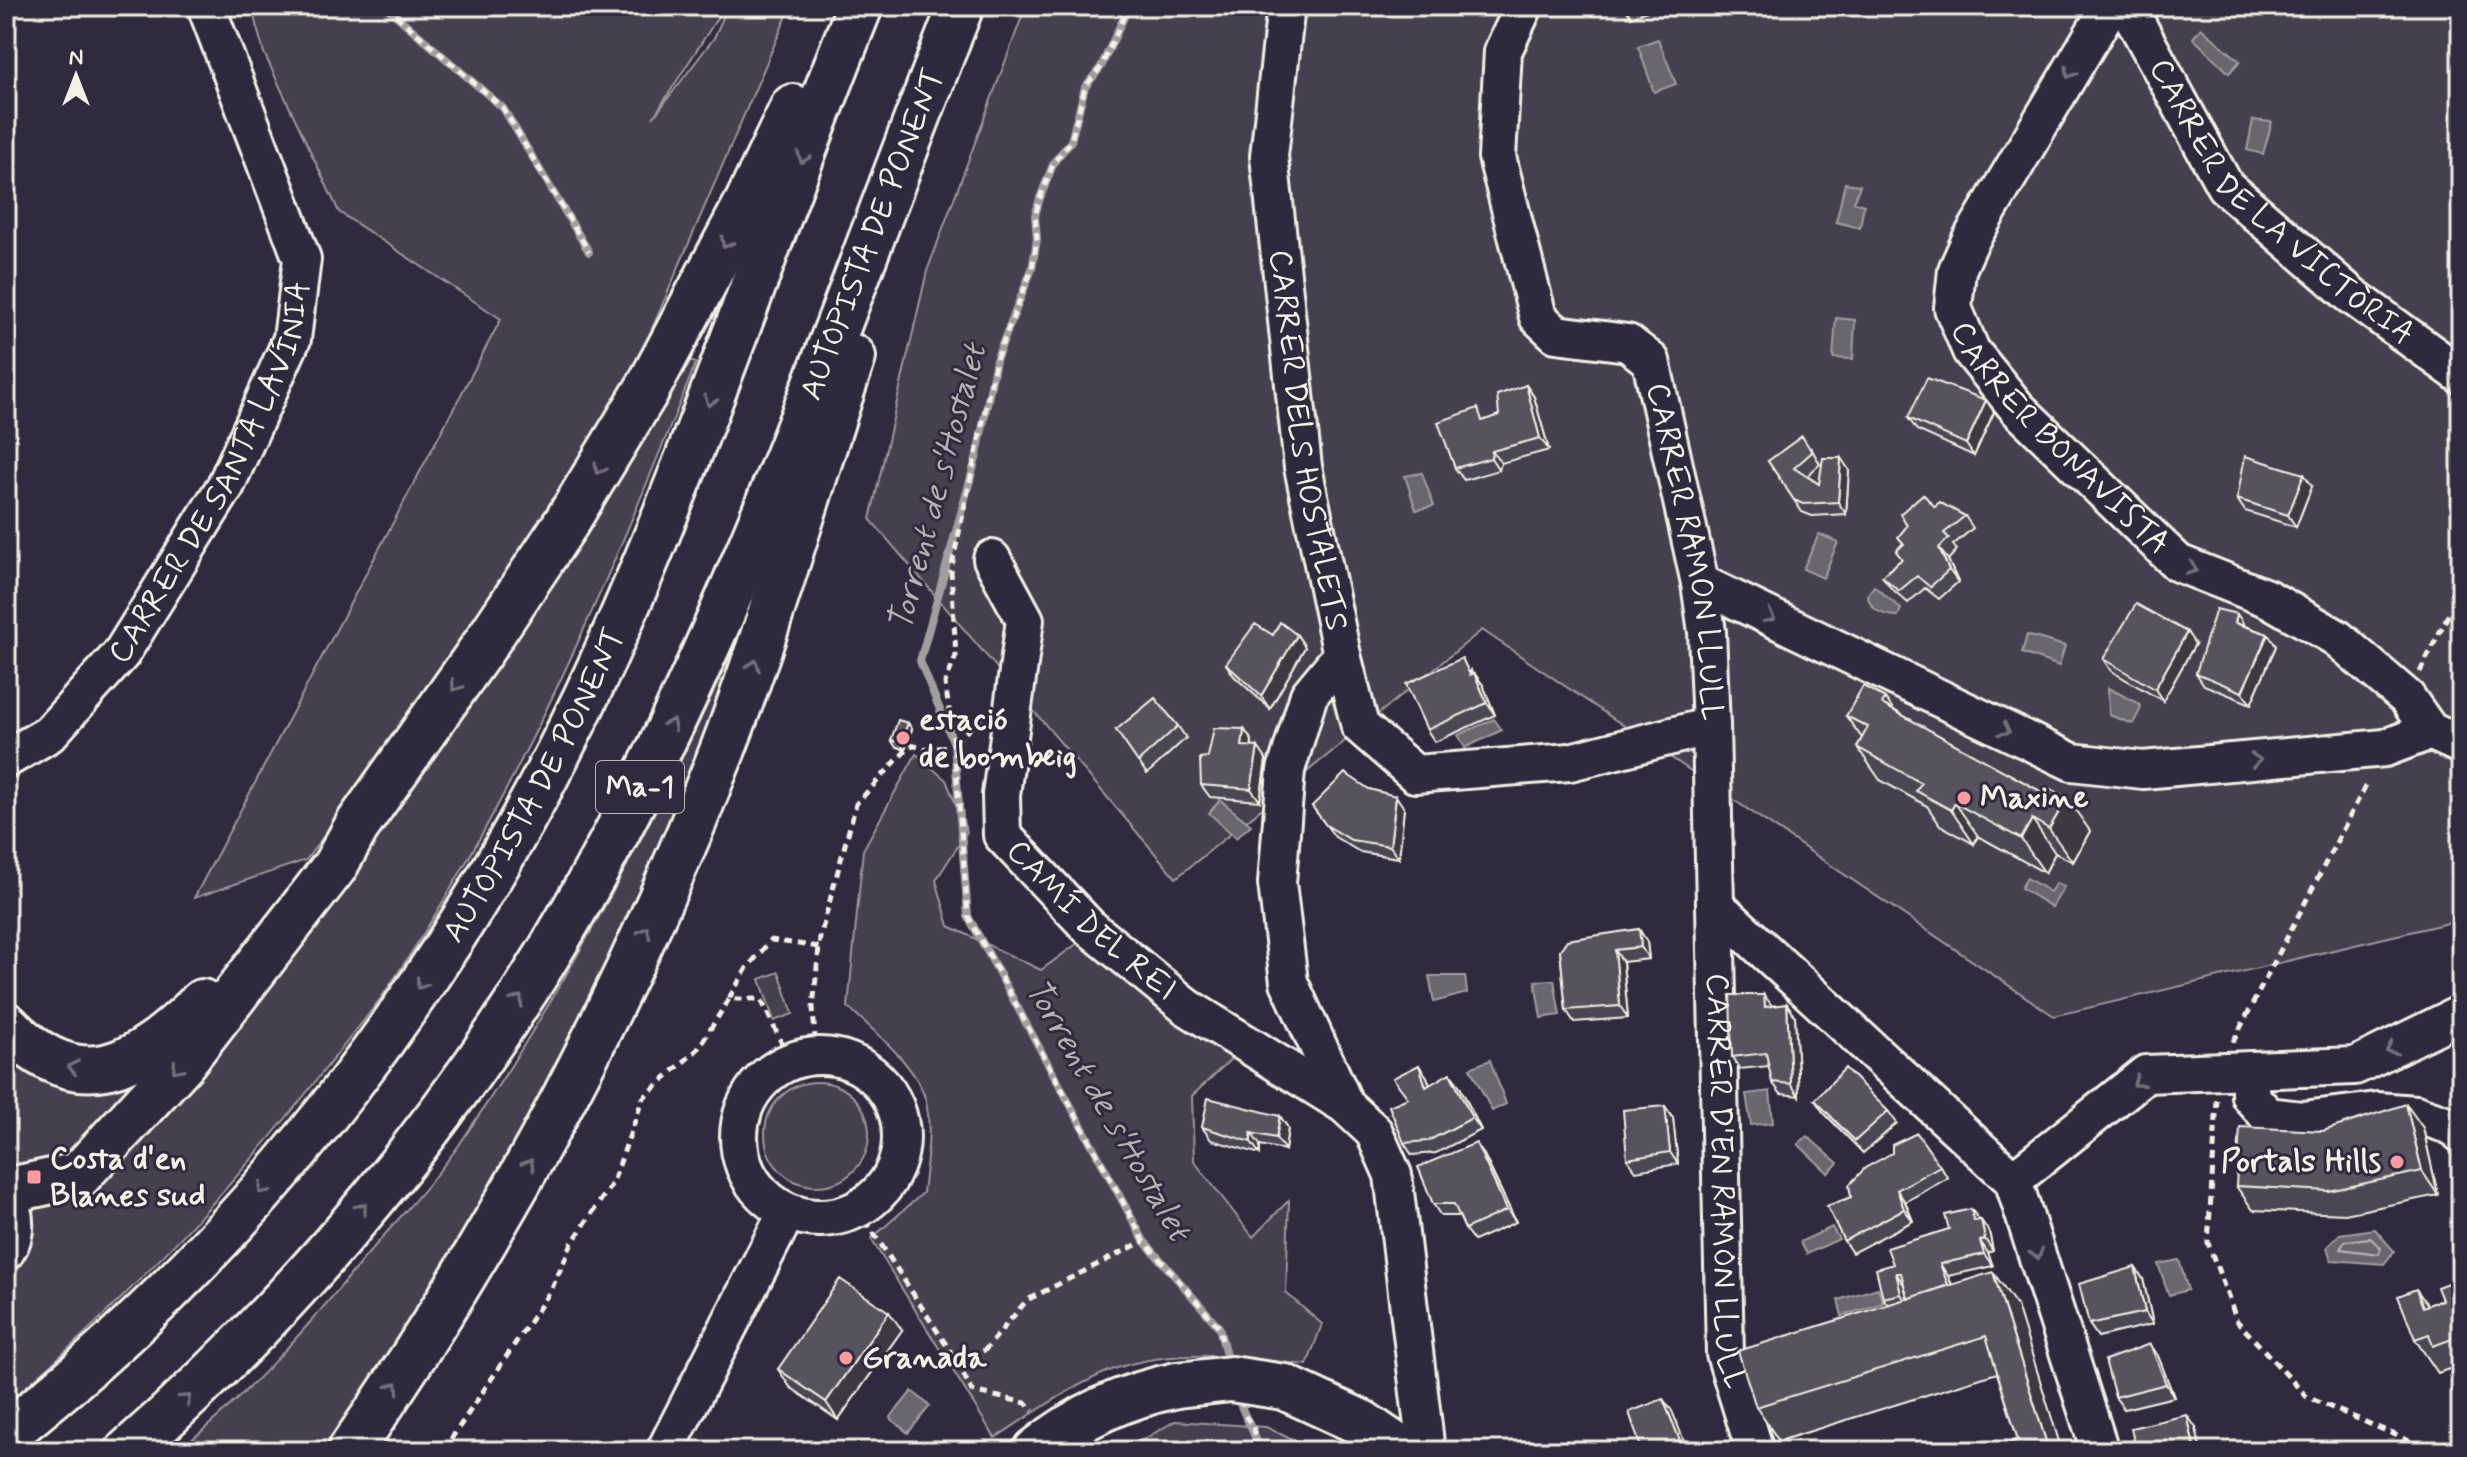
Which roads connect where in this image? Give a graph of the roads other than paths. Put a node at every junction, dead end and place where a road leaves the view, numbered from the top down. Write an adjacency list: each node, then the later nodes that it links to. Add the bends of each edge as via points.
1 (206, 6): 15 (street, CARRER DE SANTA LAVÍNIA, via 302,259 292,339 226,485 121,654 49,734)
2 (961, 6): 29 (main road, AUTOPISTA DE PONENT / Ma-1, one-way to 2, via 309,1274 449,1101 573,912 650,767 736,578)
3 (986, 6): 30 (main road, one-way to 3, via 518,1185 602,1025 671,875 765,634 870,308)
4 (1286, 6): 12 (street, CARRER DELS HOSTALETS, via 1269,156 1303,467)
5 (1524, 6): 11 (street, CARRER RAMON LLULL, via 1503,51 1497,157 1538,317 1556,334 1628,343 1651,361)
6 (2110, 6): 14 (street, CARRER BONAVISTA, one-way to 14, via 1957,270 1953,308 1971,351 2018,409 2178,563 2269,599 2337,638)
7 (2127, 6): 9 (street, CARRER DE LA VICTÒRIA, via 2225,186 2351,295)
8 (855, 19): 16 (main road, one-way to 16, via 804,82 683,323 566,523); 27 (main road, AUTOPISTA DE PONENT / Ma-1, one-way to 27, via 686,466 626,609 566,736 478,896 392,1026 291,1157 133,1324)
9 (2461, 375)
10 (992, 559): 21 (street, CAMÍ DEL REI, via 1025,620 1001,795 1002,835 1089,927 1187,1007)
11 (1700, 583): 13 (street, CARRER RAMON LLULL); 14 (street, one-way to 14, via 2072,762 2143,770)
12 (1342, 655): 13 (street, via 1360,726 1415,774 1570,762); 21 (street, CARRER DELS HOSTALETS, via 1309,695 1286,770 1277,883 1289,982)
13 (1711, 726): 17 (street, CARRER RAMON LLULL)
14 (2446, 738)
15 (6, 759)
16 (357, 826): 19 (main road, one-way to 19, via 213,990 174,1029 133,1059 94,1069 63,1065 27,1045); 24 (main road, one-way to 24, via 335,866 183,1062 79,1175)
17 (1716, 906): 23 (street); 34 (street, CARRER D'EN RAMON LLULL, via 1725,1354)
18 (2461, 1014): 20 (street, one-way to 20, via 2355,1066)
19 (6, 1025)
20 (2250, 1070): 22 (street, via 2250,1096 2268,1116 2302,1120 2377,1111 2416,1114); 23 (street, one-way to 23, via 2146,1074)
21 (1345, 1105): 33 (street, CARRER DELS HOSTALETS, via 1374,1132 1393,1175)
22 (2461, 1134)
23 (2013, 1180): 35 (street, one-way to 35)
24 (6, 1192): 26 (street, via 15,1226)
25 (787, 1212): 25 (street, via 813,1218 858,1209 884,1188 897,1165 902,1139 898,1112 886,1089 867,1070 843,1058 803,1058 766,1076 749,1097 740,1122 739,1150 748,1175 765,1197); 31 (street)
26 (6, 1251)
27 (6, 1434)
28 (1047, 1442): 32 (main road, bridge, via 1113,1402 1177,1385 1231,1379 1284,1387 1362,1423)
29 (128, 1451)
30 (350, 1451)
31 (665, 1451)
32 (1403, 1451)
33 (1426, 1451)
34 (1755, 1451)
35 (2100, 1451)

